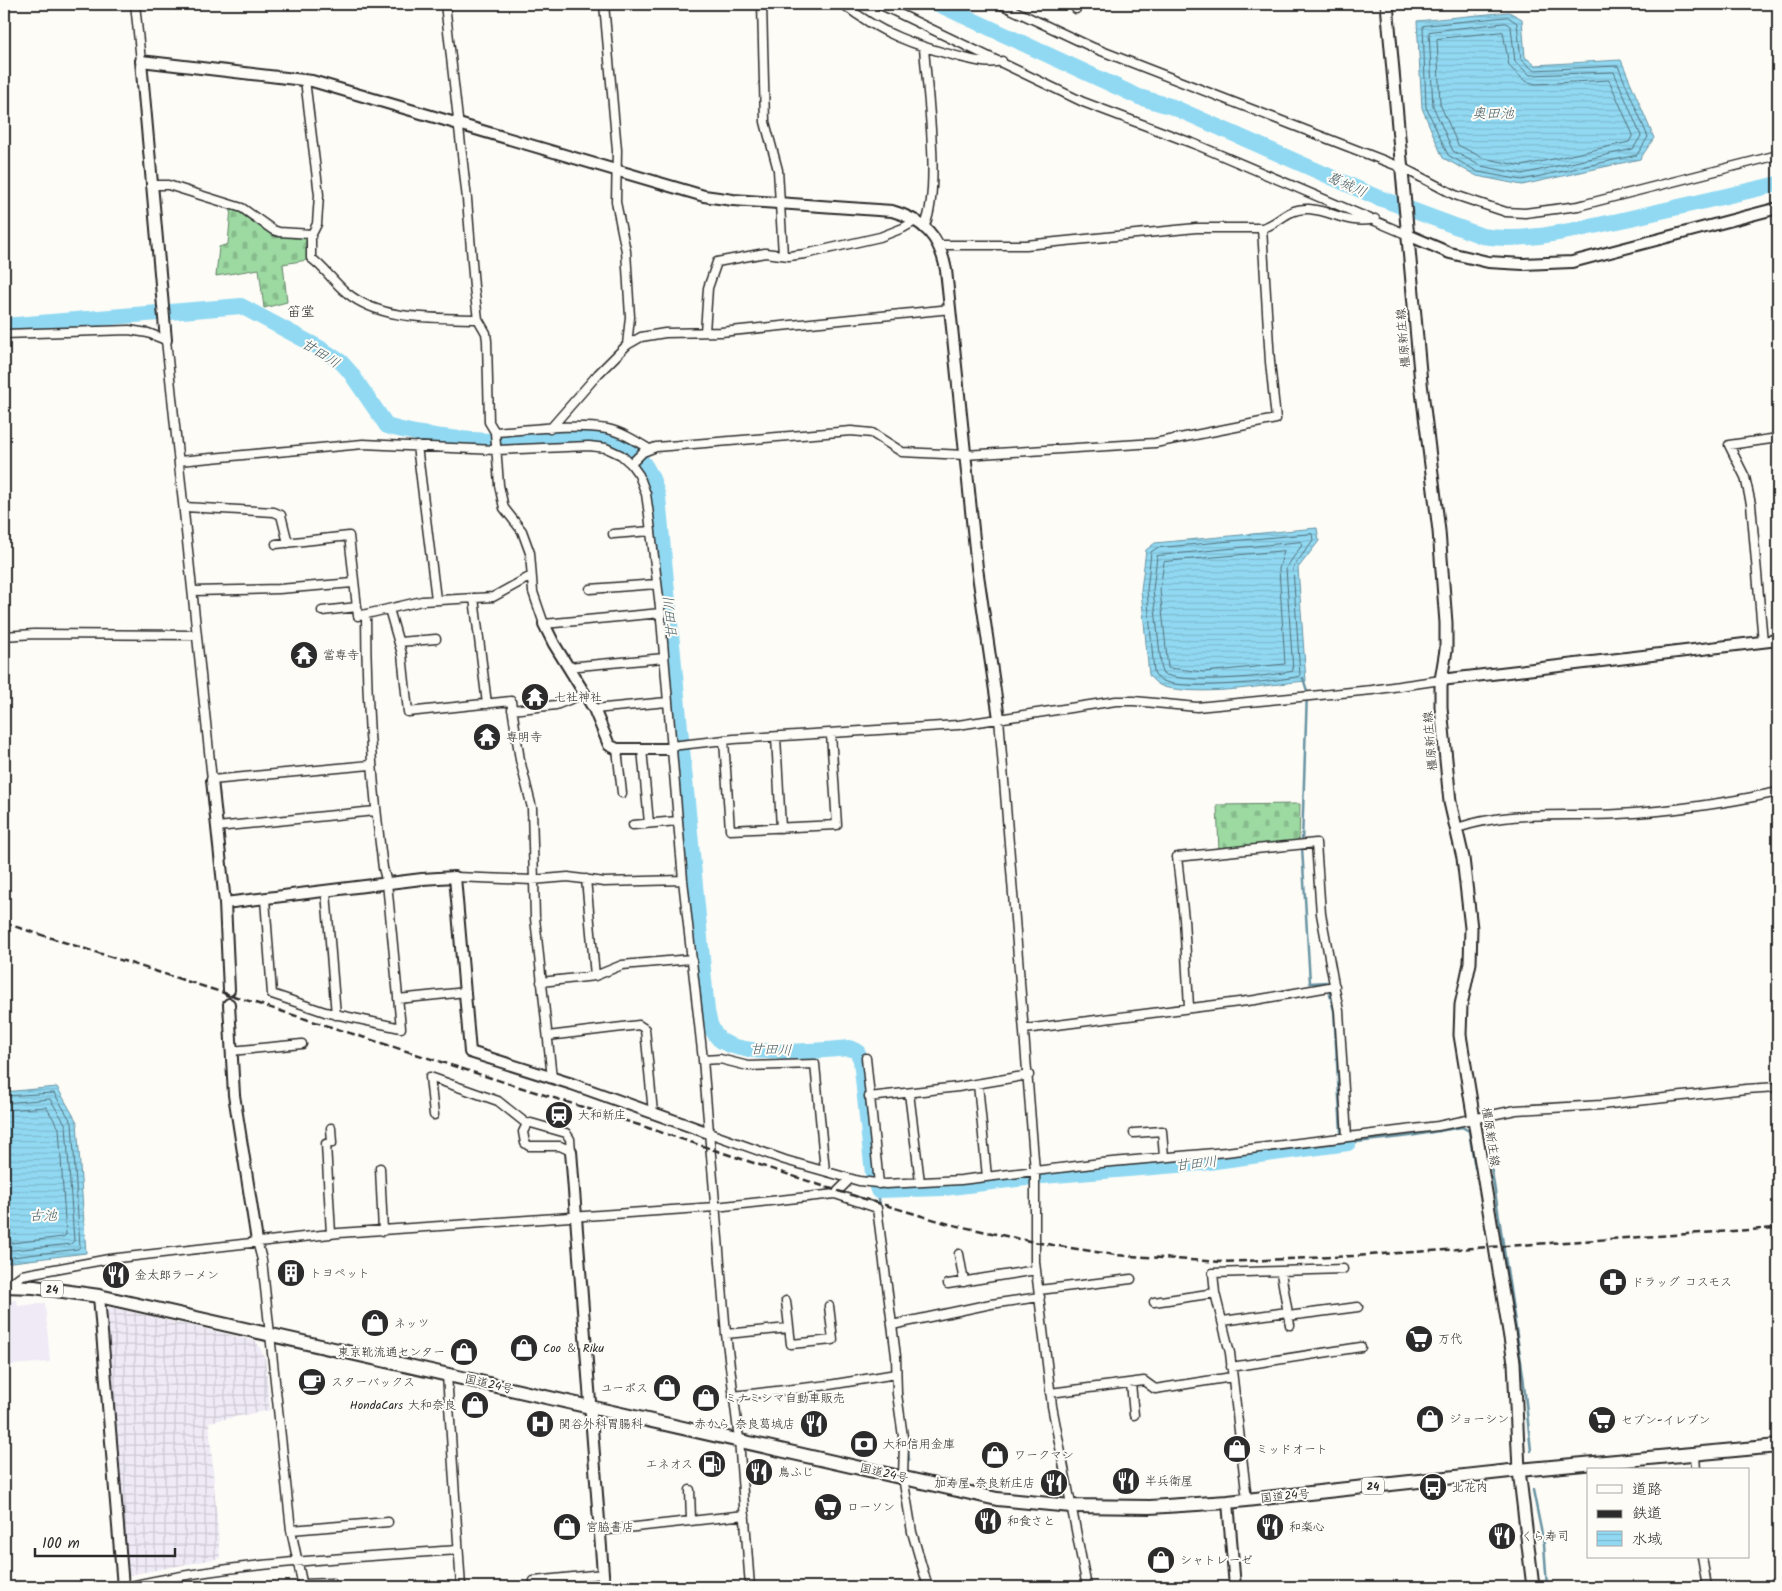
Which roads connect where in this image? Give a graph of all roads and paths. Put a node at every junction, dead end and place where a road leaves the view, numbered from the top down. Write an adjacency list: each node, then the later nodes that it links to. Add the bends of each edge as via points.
1 (135, 4): 10 (street)
2 (444, 4): 13 (street)
3 (604, 4): 16 (street)
4 (762, 4): 18 (street, via 764,122 776,161)
5 (843, 4): 9 (street, via 904,41)
6 (879, 4): 11 (street)
7 (1000, 4): 15 (street, via 1094,48)
8 (1388, 4): 15 (main road, 橿原新庄線)
9 (924, 48): 11 (street, via 986,63); 21 (street, via 931,170 930,208)
10 (141, 61): 12 (street); 17 (street)
11 (1002, 61): 20 (street, via 1083,102 1197,145)
12 (305, 80): 13 (street); 24 (street, via 319,195 317,224)
13 (458, 125): 16 (street); 28 (street)
14 (1778, 155): 15 (street, via 1578,206 1525,213 1506,212 1455,195)
15 (1403, 168): 23 (main road, 橿原新庄線)
16 (617, 172): 18 (street, via 704,196); 32 (street, via 616,202 624,241 630,317)
17 (151, 185): 24 (street, via 168,185 242,208 280,232); 31 (street)
18 (780, 203): 21 (street, via 892,211); 26 (street)
19 (1778, 208): 23 (street, via 1572,262 1488,262 1450,253)
20 (1375, 220): 22 (street, via 1352,222 1308,209 1285,214); 23 (street)
21 (921, 223): 25 (street); 26 (street, via 880,237 806,254)
22 (1262, 228): 25 (street, via 1196,228 1026,245); 39 (street, via 1276,419 1155,443)
23 (1408, 231): 68 (main road, 橿原新庄線, via 1446,623)
24 (312, 234): 28 (street, via 311,258 361,303 376,310 400,314)
25 (940, 245): 27 (street)
26 (783, 255): 29 (street, via 765,254 717,262 708,288)
27 (950, 309): 29 (street); 39 (street)
28 (478, 319): 34 (street, via 486,333 489,422)
29 (705, 332): 32 (street, via 652,334)
30 (4, 334): 31 (street, via 129,330)
31 (166, 340): 40 (street)
32 (627, 345): 33 (street)
33 (550, 429): 34 (street); 38 (street, via 607,429 632,438)
34 (495, 434): 37 (street)
35 (1778, 438): 65 (street, via 1730,445 1745,477 1751,504)
36 (418, 446): 37 (street); 40 (street, via 350,444); 53 (street)
37 (496, 448): 41 (street, via 589,446 606,448); 47 (street, via 504,508 522,530 530,554)
38 (646, 450): 39 (street, via 852,431 872,433 908,453); 41 (street)
39 (965, 455): 74 (street, via 977,568)
40 (179, 461): 42 (street)
41 (633, 462): 43 (street, via 646,494)
42 (184, 507): 45 (street, via 274,512 281,515); 51 (street)
43 (651, 531): 44 (street); 49 (street)
44 (613, 534)
45 (288, 543): 46 (street); 48 (street, via 349,536)
46 (276, 544)
47 (531, 576): 52 (street, via 499,594); 59 (street)
48 (353, 582): 51 (street, via 279,589); 54 (street)
49 (657, 584): 50 (street); 57 (street)
50 (590, 589)
51 (193, 591): 60 (street)
52 (474, 598): 53 (street); 71 (street)
53 (436, 599): 55 (street)
54 (357, 607): 56 (street); 58 (street, via 358,616)
55 (389, 609): 58 (street); 64 (street)
56 (322, 611)
57 (660, 613): 59 (street); 66 (street)
58 (366, 614): 81 (street)
59 (544, 624): 67 (street)
60 (197, 635): 61 (street); 82 (street)
61 (4, 636)
62 (436, 639): 64 (street)
63 (1778, 640): 65 (street)
64 (399, 642): 71 (street, via 408,712)
65 (1763, 642): 68 (street)
66 (664, 658): 67 (street); 70 (street)
67 (568, 667): 69 (street)
68 (1441, 680): 74 (street, via 1197,707 1116,701); 91 (main road, 橿原新庄線, via 1449,791)
69 (584, 694): 72 (street); 73 (street, via 556,704)
70 (667, 702): 72 (street); 78 (street)
71 (487, 704): 73 (street, via 511,701)
72 (594, 709): 79 (street, via 609,745)
73 (512, 710): 94 (street, via 532,808)
74 (999, 718): 75 (street); 110 (street)
75 (831, 734): 76 (street); 90 (street, via 836,825)
76 (776, 737): 77 (street); 90 (street)
77 (724, 740): 78 (street); 90 (street, via 730,830)
78 (672, 747): 80 (street); 86 (street)
79 (616, 748): 80 (street); 84 (street)
80 (642, 749): 87 (street)
81 (370, 765): 82 (street); 85 (street)
82 (212, 780): 89 (street)
83 (1778, 792): 91 (street, via 1723,803 1620,814 1544,814 1483,819)
84 (622, 793)
85 (375, 811): 89 (street); 96 (street)
86 (677, 821): 87 (street); 95 (street)
87 (649, 823): 88 (street)
88 (633, 825)
89 (217, 827): 99 (street)
90 (781, 828)
91 (1457, 828): 124 (main road, 橿原新庄線, via 1472,946 1461,1005 1460,1035)
92 (455, 877): 94 (street); 96 (street); 105 (street)
93 (586, 879): 94 (street); 95 (street, via 610,882); 101 (street)
94 (532, 880): 102 (street)
95 (683, 880): 100 (street)
96 (388, 882): 97 (street); 106 (street)
97 (326, 892): 98 (street); 109 (street)
98 (264, 899): 99 (street); 109 (street, via 272,994)
99 (225, 903): 104 (street)
100 (691, 959): 101 (street, via 622,965); 115 (street)
101 (595, 976): 102 (street)
102 (542, 982): 111 (street)
103 (1335, 986): 108 (street); 108 (street, via 1322,914 1316,843 1177,857); 129 (street)
104 (229, 990)
105 (466, 992): 106 (street); 117 (street, via 470,1052)
106 (398, 999): 109 (street, via 401,1028)
107 (229, 1004): 113 (street)
108 (1189, 1008): 110 (street)
109 (336, 1015)
110 (1025, 1029): 116 (street)
111 (548, 1036): 117 (street); 122 (street, via 640,1025 645,1029)
112 (302, 1044): 113 (street)
113 (231, 1051): 144 (street, via 234,1095)
114 (866, 1058): 121 (street)
115 (703, 1060): 127 (street); 133 (street, via 720,1059 748,1066 815,1064)
116 (1029, 1075): 118 (street); 134 (street)
117 (552, 1078): 122 (street)
118 (978, 1084): 120 (street); 135 (street)
119 (1778, 1087): 124 (street, via 1516,1110)
120 (909, 1093): 121 (street); 137 (street)
121 (869, 1098): 138 (street)
122 (653, 1113): 127 (street)
123 (434, 1115): 125 (street, via 430,1077 498,1101)
124 (1474, 1119): 129 (street); 181 (main road, 橿原新庄線, via 1514,1362)
125 (527, 1124): 130 (street, via 566,1132); 130 (street, via 523,1132 528,1146 560,1146)
126 (331, 1128): 143 (street, via 332,1143 326,1144)
127 (709, 1133): 133 (street, via 754,1151); 140 (street)
128 (1134, 1133): 131 (street, via 1162,1131)
129 (1347, 1137): 131 (street)
130 (571, 1151): 141 (street)
131 (1164, 1158): 134 (street)
132 (380, 1168): 142 (street)
133 (825, 1171): 136 (street)
134 (1035, 1171): 135 (street); 147 (street)
135 (987, 1177): 137 (street)
136 (850, 1179): 138 (street); 139 (street)
137 (920, 1182): 138 (street)
138 (879, 1184)
139 (835, 1194): 140 (street); 162 (street, via 877,1208)
140 (715, 1207): 141 (street); 166 (street)
141 (576, 1218): 142 (street); 175 (street)
142 (383, 1231): 143 (street)
143 (331, 1234): 144 (street)
144 (257, 1242): 152 (street, via 109,1259 22,1275); 165 (street)
145 (959, 1254): 150 (street)
146 (1344, 1269): 148 (street)
147 (1036, 1270): 150 (street); 154 (street)
148 (1281, 1272): 153 (street, via 1213,1273); 160 (street)
149 (1131, 1279): 154 (street)
150 (964, 1282): 151 (street)
151 (948, 1284)
152 (5, 1286): 155 (highway, 国道24号 / 24)
153 (1214, 1293): 157 (street); 161 (street)
154 (1040, 1294): 162 (street); 173 (street)
155 (99, 1296): 165 (highway, 国道24号 / 24); 199 (street)
156 (786, 1301): 164 (street)
157 (1154, 1302)
158 (829, 1306): 164 (street, via 833,1340 790,1344)
159 (1358, 1307): 160 (street)
160 (1288, 1314): 161 (street); 163 (street)
161 (1223, 1322): 168 (street)
162 (895, 1325): 170 (street)
163 (1290, 1325)
164 (789, 1328): 166 (street)
165 (270, 1333): 169 (highway, 国道24号 / 24); 190 (street)
166 (726, 1334): 174 (street)
167 (1361, 1347): 168 (street)
168 (1231, 1367): 171 (street)
169 (447, 1374): 175 (highway, 国道24号 / 24); 192 (street)
170 (896, 1374): 174 (street); 182 (street, via 904,1444)
171 (1232, 1377): 172 (street, via 1155,1389 1144,1381); 184 (street)
172 (1131, 1383): 173 (street); 176 (street)
173 (1050, 1392): 186 (street)
174 (733, 1396): 177 (street)
175 (590, 1407): 177 (highway, 国道24号 / 24); 191 (street)
176 (1134, 1415)
177 (739, 1439): 182 (highway, 国道24号 / 24); 187 (street)
178 (1778, 1446): 179 (highway, 国道24号 / 24)
179 (1696, 1455): 180 (street); 181 (highway, 国道24号 / 24)
180 (1696, 1468)
181 (1519, 1470): 184 (highway, 国道24号 / 24); 207 (main road, 橿原新庄線)
182 (903, 1477): 186 (highway, 国道24号 / 24, via 997,1499); 204 (street, via 912,1532)
183 (690, 1490): 188 (street)
184 (1247, 1500): 185 (highway, 国道24号 / 24)
185 (1228, 1502): 186 (highway, 国道24号 / 24, via 1150,1507); 206 (street)
186 (1071, 1506): 205 (street)
187 (745, 1515): 188 (street); 203 (street)
188 (691, 1520): 191 (street)
189 (388, 1522): 190 (street)
190 (292, 1530): 194 (street)
191 (599, 1531): 195 (street)
192 (458, 1550): 194 (street); 201 (street)
193 (1702, 1558): 208 (street)
194 (300, 1562): 198 (street); 200 (street, via 228,1568)
195 (603, 1574): 196 (street); 202 (street)
196 (534, 1581)
197 (332, 1583): 198 (street)
198 (303, 1586)
199 (122, 1587)
200 (126, 1587)
201 (460, 1587)
202 (604, 1587)
203 (750, 1587)
204 (928, 1587)
205 (1087, 1587)
206 (1235, 1587)
207 (1533, 1587)
208 (1707, 1587)

